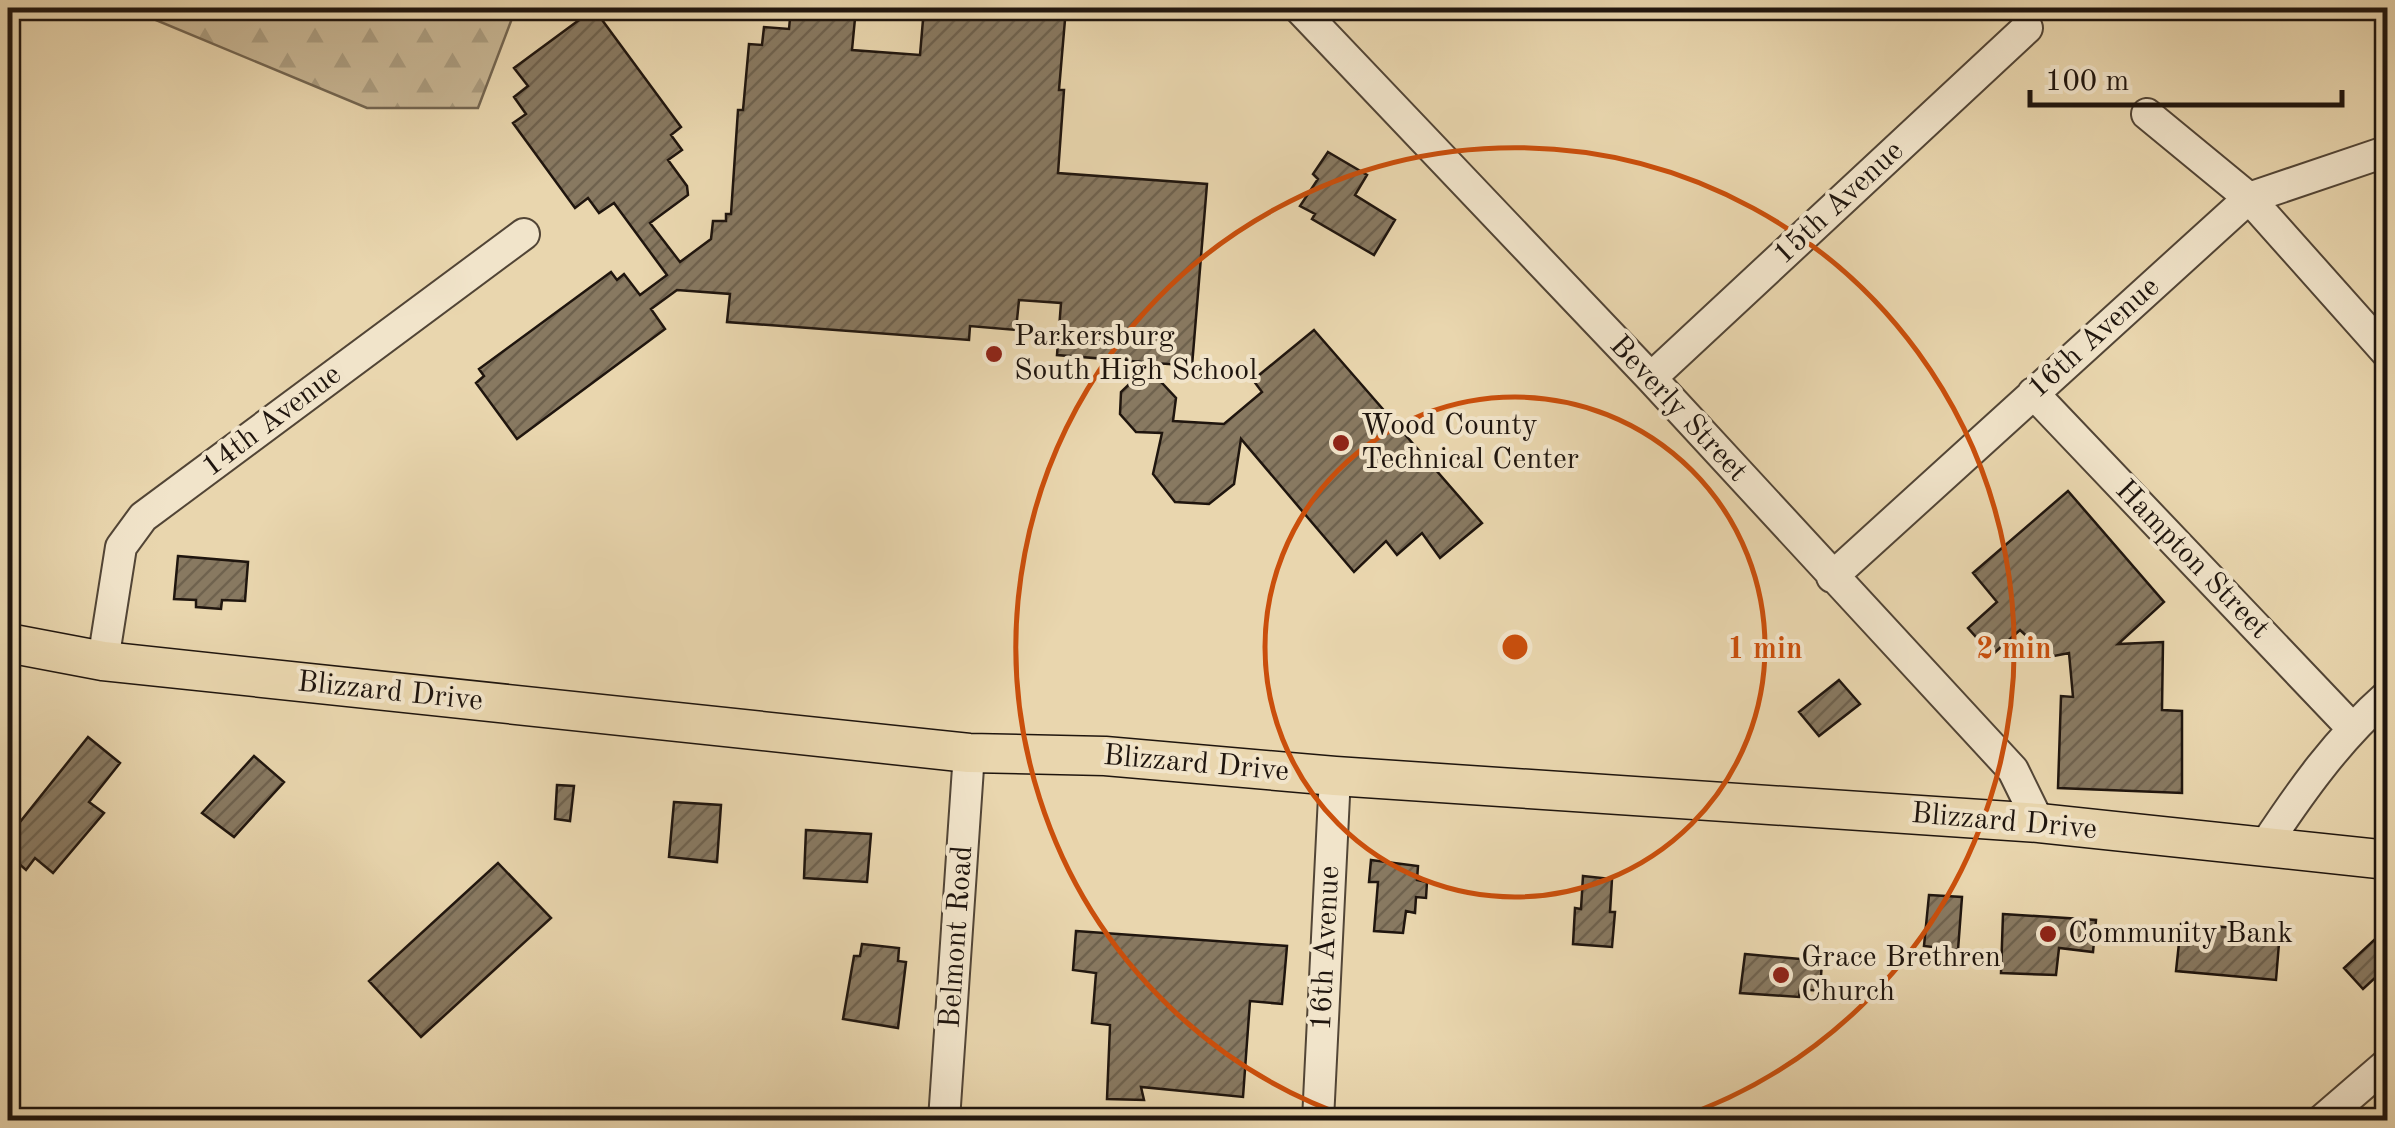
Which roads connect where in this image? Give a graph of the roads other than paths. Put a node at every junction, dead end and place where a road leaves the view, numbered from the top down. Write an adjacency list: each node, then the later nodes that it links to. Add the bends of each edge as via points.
1 (1299, 8): 8 (street, Beverly Street)
2 (2027, 28): 8 (street, 15th Avenue)
3 (2147, 114): 5 (street)
4 (2388, 152): 5 (street, 16th Avenue)
5 (2249, 198): 7 (street); 9 (street, 16th Avenue)
6 (524, 234): 12 (street, 14th Avenue, via 143,517 121,547)
7 (2388, 354)
8 (1650, 378): 10 (street, Beverly Street)
9 (2033, 393): 10 (street, 16th Avenue); 14 (street, Hampton Street)
10 (1832, 577): 17 (street, Beverly Street, via 2014,770)
11 (8, 644): 12 (main road, Blizzard Drive)
12 (102, 661): 15 (main road, Blizzard Drive)
13 (2388, 695): 14 (street)
14 (2351, 727): 18 (street)
15 (969, 753): 16 (main road, Blizzard Drive, via 1105,756); 21 (street, Belmont Road)
16 (1335, 776): 17 (main road, Blizzard Drive); 22 (street, 16th Avenue)
17 (2039, 823): 18 (main road, Blizzard Drive)
18 (2264, 847): 19 (main road, Blizzard Drive)
19 (2388, 860)
20 (2388, 1064): 23 (street)
21 (944, 1120)
22 (1318, 1120)
23 (2322, 1120)

